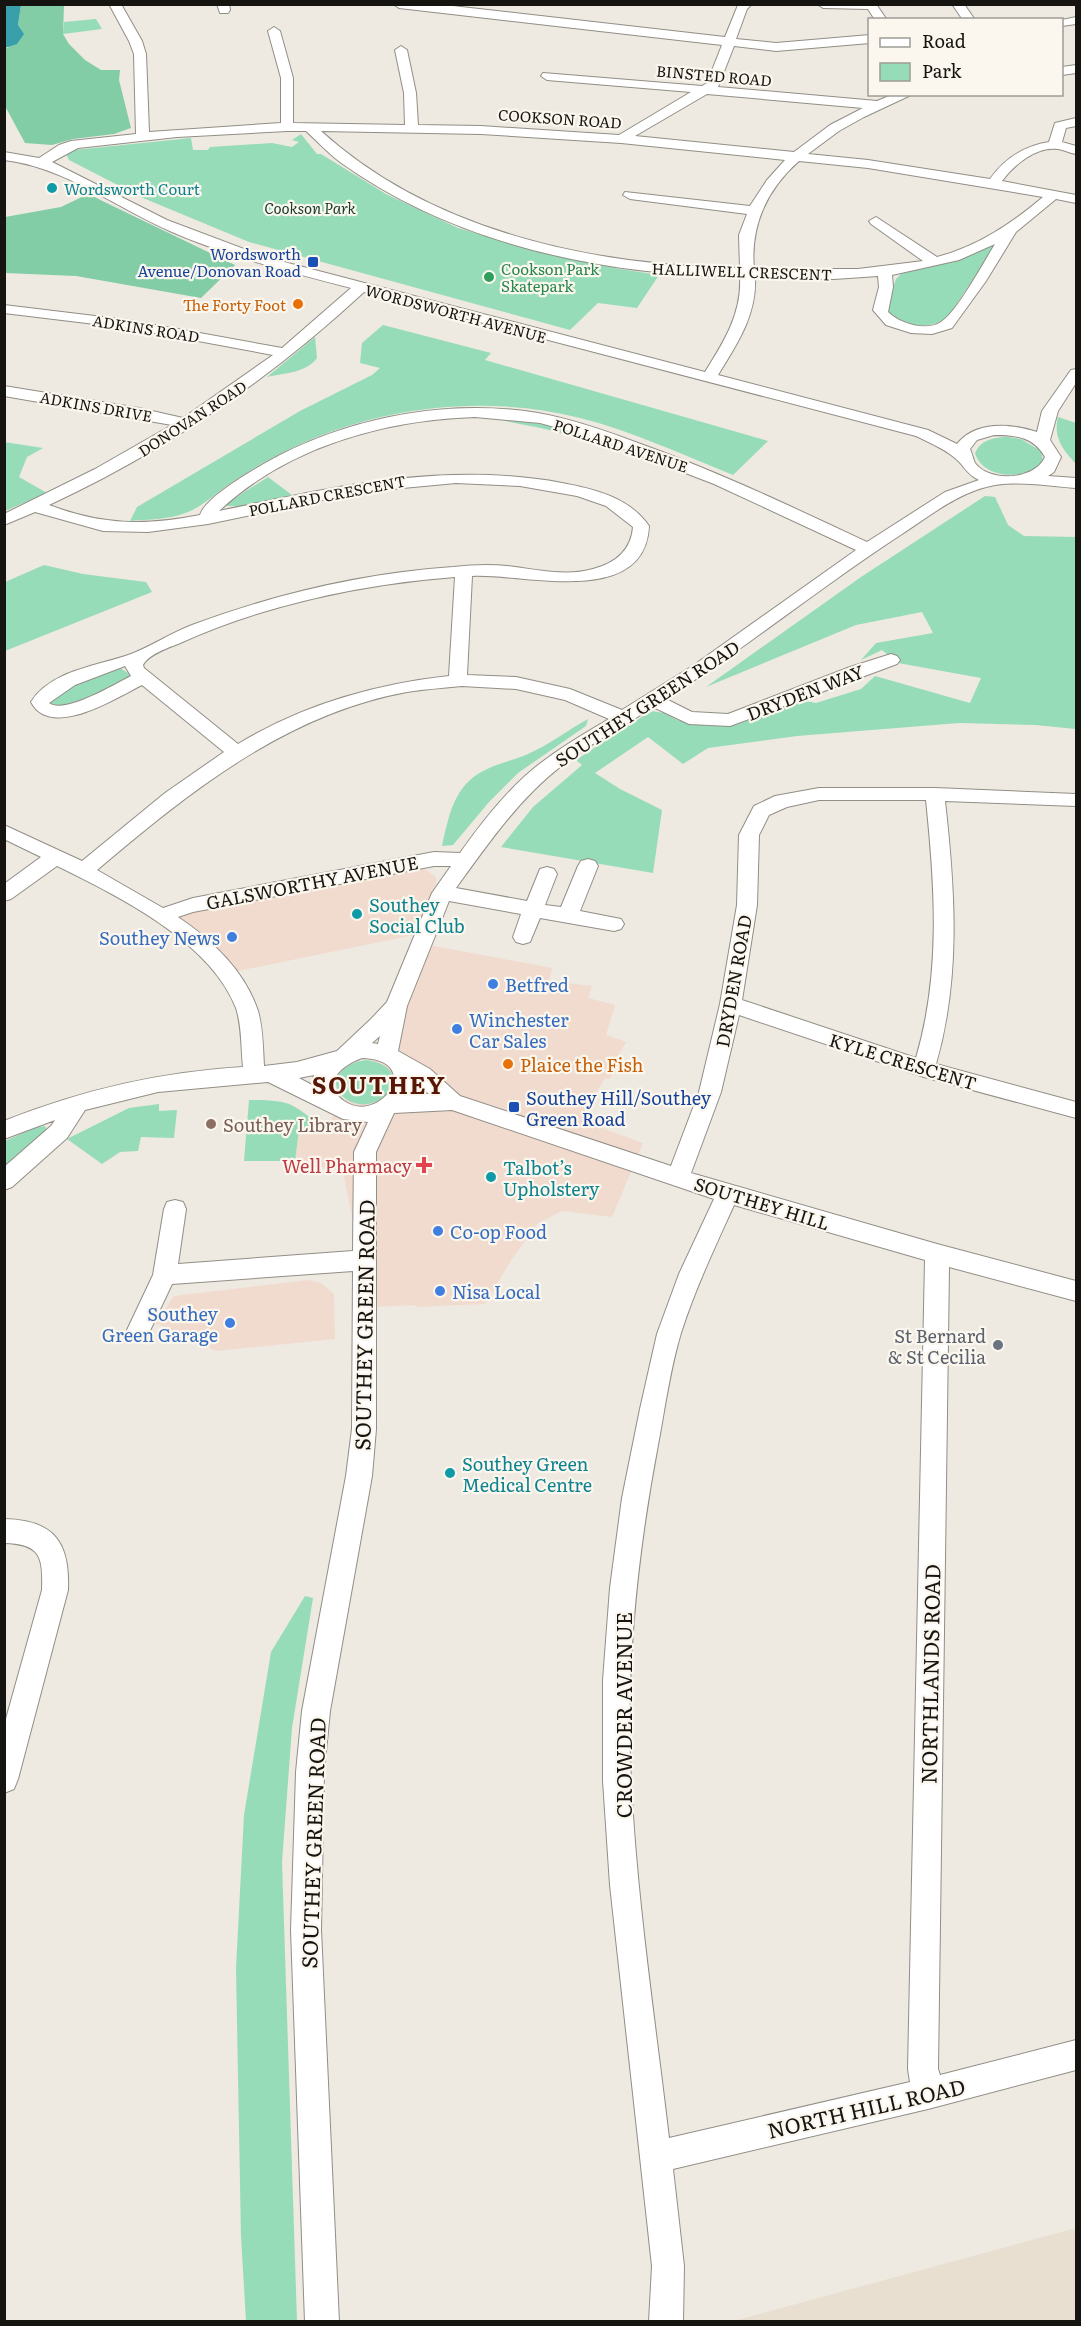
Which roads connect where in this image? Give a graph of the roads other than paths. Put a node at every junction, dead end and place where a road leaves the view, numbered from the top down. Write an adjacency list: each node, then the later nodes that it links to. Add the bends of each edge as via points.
1 (115, 4): 22 (street, via 139,48)
2 (399, 4): 7 (street)
3 (746, 4): 12 (street)
4 (823, 4): 8 (street, via 870,6)
5 (958, 4): 6 (street); 9 (street)
6 (944, 6)
7 (468, 8): 12 (street)
8 (880, 18)
9 (968, 18)
10 (274, 31): 19 (street, via 287,78)
11 (868, 39): 12 (street, via 786,47)
12 (730, 42): 15 (street, via 713,85)
13 (400, 50): 21 (street)
14 (547, 76): 15 (street, BINSTED ROAD)
15 (706, 91): 17 (street, BINSTED ROAD); 23 (street)
16 (902, 96): 17 (street)
17 (878, 105): 27 (street)
18 (1077, 122): 24 (street, via 1060,126)
19 (287, 127): 20 (street, COOKSON ROAD); 22 (street, COOKSON ROAD)
20 (309, 127): 21 (street, COOKSON ROAD); 38 (street, HALLIWELL CRESCENT, via 335,152 391,189 493,232 626,264)
21 (412, 127): 23 (street, COOKSON ROAD)
22 (142, 137): 28 (street, COOKSON ROAD, via 76,144)
23 (621, 139): 27 (street, COOKSON ROAD)
24 (1055, 144): 25 (street); 29 (street, via 1018,156 1002,170)
25 (1077, 150)
26 (4, 156): 28 (street, WORDSWORTH AVENUE)
27 (797, 156): 29 (street, COOKSON ROAD); 33 (street, via 763,192)
28 (43, 162): 39 (street, WORDSWORTH AVENUE, via 207,242)
29 (994, 184): 31 (street, COOKSON ROAD)
30 (630, 195): 33 (street)
31 (1053, 195): 32 (street, COOKSON ROAD); 35 (street, HALLIWELL CRESCENT)
32 (1077, 200)
33 (754, 211): 38 (street, via 744,249)
34 (876, 221): 36 (street)
35 (1010, 231): 36 (street, HALLIWELL CRESCENT, via 980,247); 37 (street, HALLIWELL CRESCENT, via 953,320 938,328 911,329 883,316 880,310 886,287)
36 (934, 262): 37 (street, HALLIWELL CRESCENT)
37 (885, 271): 38 (street, HALLIWELL CRESCENT, via 833,275)
38 (746, 273): 43 (street, via 747,300 742,317 735,336)
39 (360, 288): 41 (street, DONOVAN ROAD); 43 (street, WORDSWORTH AVENUE)
40 (4, 309): 41 (street, ADKINS ROAD, via 128,324)
41 (286, 354): 46 (street, DONOVAN ROAD)
42 (1077, 373): 45 (street)
43 (708, 378): 48 (street, WORDSWORTH AVENUE)
44 (4, 391): 46 (street, ADKINS DRIVE)
45 (1050, 411): 47 (street); 50 (street)
46 (187, 424): 58 (street, DONOVAN ROAD)
47 (1006, 430): 49 (street, WORDSWORTH AVENUE); 50 (street)
48 (922, 433): 49 (street, WORDSWORTH AVENUE); 52 (street, WORDSWORTH AVENUE, via 949,446)
49 (981, 433): 52 (street, SOUTHEY GREEN ROAD, via 965,442)
50 (1042, 441): 51 (street)
51 (1054, 460): 53 (street); 55 (street, via 1043,475)
52 (965, 461): 54 (street, WORDSWORTH AVENUE, via 976,471); 57 (street, SOUTHEY GREEN ROAD, via 962,480)
53 (1077, 472)
54 (997, 479): 55 (street); 57 (street, SOUTHEY GREEN ROAD)
55 (1031, 479): 56 (street)
56 (1077, 483)
57 (951, 495): 61 (street, SOUTHEY GREEN ROAD)
58 (35, 506): 59 (street, POLLARD CRESCENT, via 101,527 163,526); 60 (street, DONOVAN ROAD)
59 (208, 519): 61 (street, POLLARD AVENUE, via 208,513 221,499 242,484 337,436 398,420 465,412 499,413 564,424 659,455); 62 (street, POLLARD CRESCENT, via 352,488 442,477 492,479 578,491 622,507 641,526 639,546 631,556 587,576)
60 (4, 520)
61 (868, 549): 67 (street, SOUTHEY GREEN ROAD)
62 (464, 571): 63 (street, POLLARD CRESCENT, via 387,578 323,590 183,635); 66 (street)
63 (137, 657): 65 (street, via 134,665); 65 (street, POLLARD CRESCENT, via 48,691 40,702 48,711 65,712)
64 (891, 660): 67 (street, DRYDEN WAY, via 730,720 689,718)
65 (143, 678): 69 (street)
66 (458, 681): 68 (street, via 535,685 596,704); 69 (street, via 419,683 374,692 285,727)
67 (652, 699): 68 (street, SOUTHEY GREEN ROAD)
68 (622, 718): 74 (street, SOUTHEY GREEN ROAD, via 555,762 520,793)
69 (237, 753): 76 (street, via 163,804)
70 (935, 794): 71 (street, DRYDEN ROAD); 85 (street, DRYDEN ROAD, via 796,796 761,811 749,835 747,905); 89 (street, via 945,938 942,988 933,1043)
71 (1077, 800)
72 (4, 831): 73 (street)
73 (55, 857): 76 (street); 79 (street)
74 (464, 860): 78 (street, SOUTHEY GREEN ROAD); 82 (street, GALSWORTHY AVENUE, via 422,861 193,905)
75 (588, 866): 81 (street)
76 (82, 871): 82 (street)
77 (547, 874): 80 (street)
78 (442, 893): 80 (street); 86 (street, SOUTHEY GREEN ROAD)
79 (4, 894)
80 (534, 909): 81 (street); 84 (street)
81 (568, 915): 83 (street)
82 (163, 917): 90 (street, via 217,960 234,981 247,1009)
83 (614, 924)
84 (523, 937)
85 (731, 1004): 89 (street, KYLE CRESCENT, via 836,1042); 98 (street, DRYDEN ROAD, via 710,1092)
86 (396, 1006): 87 (street, SOUTHEY GREEN ROAD); 88 (street, SOUTHEY GREEN ROAD)
87 (341, 1056): 88 (street, via 374,1050); 90 (street, via 323,1065); 94 (street, via 322,1077 325,1097)
88 (392, 1057): 91 (street, SOUTHEY HILL, via 422,1075); 93 (street, via 406,1077 406,1087)
89 (924, 1068): 95 (street, KYLE CRESCENT)
90 (263, 1074): 92 (street, via 156,1084); 94 (street)
91 (452, 1102): 93 (street, SOUTHEY HILL); 98 (street, SOUTHEY HILL)
92 (76, 1104): 96 (street); 99 (street, via 59,1132)
93 (390, 1106): 94 (street, via 369,1114); 97 (street, SOUTHEY GREEN ROAD)
94 (338, 1108): 97 (street, SOUTHEY GREEN ROAD)
95 (1077, 1110)
96 (4, 1131)
97 (365, 1152): 103 (street, SOUTHEY GREEN ROAD)
98 (678, 1177): 100 (street, SOUTHEY HILL)
99 (4, 1181)
100 (727, 1194): 102 (street, SOUTHEY HILL); 111 (street, CROWDER AVENUE, via 669,1334 635,1498 623,1587 617,1680 617,1781)
101 (175, 1209): 104 (street)
102 (937, 1254): 105 (street, SOUTHEY HILL); 110 (street, NORTHLANDS ROAD, via 923,2069)
103 (366, 1260): 104 (street); 112 (street, SOUTHEY GREEN ROAD, via 364,1429 359,1476 316,1711 310,1772 306,1930)
104 (165, 1275): 106 (street)
105 (1077, 1291)
106 (139, 1330)
107 (4, 1531): 108 (street, via 39,1536 57,1566 55,1590)
108 (4, 1779)
109 (1077, 2055): 110 (street, NORTH HILL ROAD)
110 (928, 2093): 111 (street, NORTH HILL ROAD)
111 (655, 2157): 113 (street, CROWDER AVENUE, via 668,2266)
112 (322, 2322)
113 (666, 2322)

